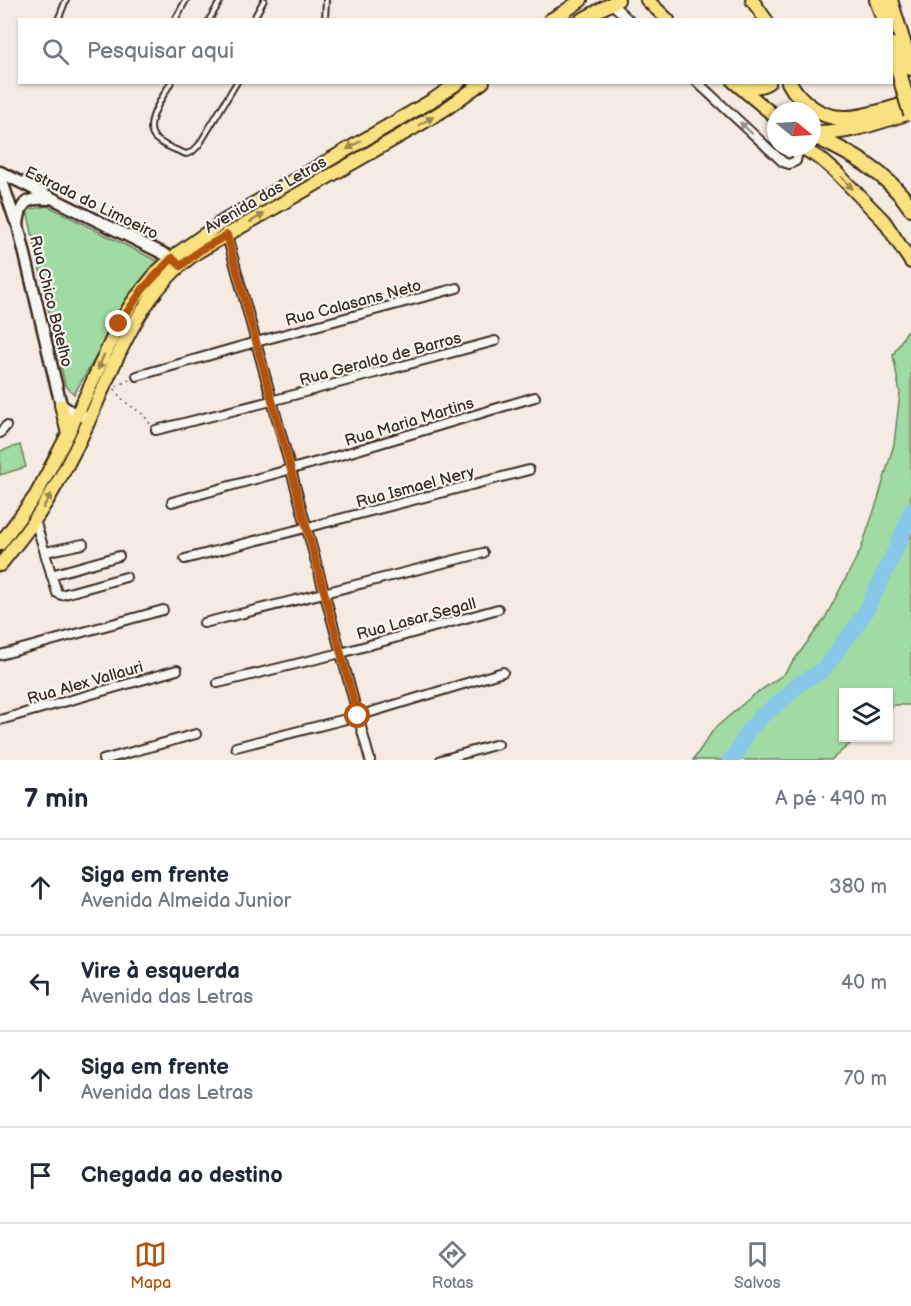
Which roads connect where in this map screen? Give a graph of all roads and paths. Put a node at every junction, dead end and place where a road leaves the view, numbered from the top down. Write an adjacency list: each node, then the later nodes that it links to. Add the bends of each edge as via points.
1 (66, 0): 12 (lane)
2 (186, 0): 13 (lane)
3 (221, 0): 14 (lane)
4 (264, 0): 15 (lane)
5 (326, 0): 16 (lane)
6 (581, 0): 17 (main road)
7 (647, 0): 20 (main road)
8 (753, 0): 21 (main road)
9 (878, 0): 22 (highway)
10 (890, 0): 24 (highway)
11 (615, 2): 18 (main road); 19 (street)
12 (59, 18)
13 (176, 18)
14 (210, 18)
15 (254, 18)
16 (326, 18)
17 (554, 18)
18 (585, 18)
19 (627, 18)
20 (666, 18)
21 (765, 18)
22 (883, 18)
23 (893, 52): 35 (highway, bridge)
24 (911, 68)
25 (170, 84): 26 (lane, via 150,127 153,137 186,154 199,145)
26 (236, 84)
27 (456, 84): 45 (main road, Avenida das Letras, one-way to 45)
28 (480, 84): 47 (main road, Avenida das Letras, one-way to 28, via 447,108)
29 (699, 84): 38 (street, one-way to 29)
30 (735, 84): 31 (main road, via 758,88); 34 (main road)
31 (767, 84)
32 (790, 84): 33 (highway, via 806,104 835,117 859,117)
33 (911, 103)
34 (767, 110)
35 (911, 113): 36 (highway)
36 (821, 134)
37 (821, 138): 44 (highway, via 885,177)
38 (767, 147)
39 (777, 156): 40 (street, one-way to 39, via 793,164 786,165)
40 (797, 156)
41 (815, 156): 49 (main road, one-way to 49, via 884,221)
42 (0, 174): 43 (main road, Estrada do Limoeiro); 46 (main road, Rua Chico Botelho)
43 (52, 199): 46 (main road, via 28,201); 48 (main road, Estrada do Limoeiro)
44 (911, 208)
45 (222, 222): 47 (street); 48 (main road, Avenida das Letras)
46 (18, 225): 56 (main road, Rua Chico Botelho)
47 (227, 235): 48 (main road, Avenida das Letras); 52 (street)
48 (176, 262): 57 (main road, Avenida das Letras, one-way to 57, via 143,289 119,324); 58 (main road, Avenida das Letras, via 130,329)
49 (911, 262)
50 (457, 288): 52 (street, Rua Calasans Neto)
51 (495, 341): 55 (street, Rua Geraldo de Barros)
52 (256, 342): 53 (street, Rua Calasans Neto); 55 (street)
53 (137, 376): 59 (path, via 114,387 119,397 144,415)
54 (535, 397): 61 (street, Rua Maria Martins)
55 (271, 401): 59 (street, Rua Geraldo de Barros); 61 (street)
56 (61, 405): 57 (main road); 60 (main road)
57 (77, 414): 58 (main road); 60 (main road, Avenida das Letras)
58 (90, 418): 64 (main road, Avenida das Letras, one-way to 58)
59 (156, 430)
60 (68, 434): 66 (main road, Avenida das Letras, via 36,495)
61 (290, 468): 63 (street, Rua Maria Martins); 65 (street)
62 (529, 470): 65 (street, Rua Ismael Nery)
63 (172, 502)
64 (35, 520): 68 (street); 72 (main road, Avenida das Letras)
65 (307, 528): 71 (street, Rua Ismael Nery); 75 (street)
66 (0, 544)
67 (83, 544): 68 (street)
68 (45, 552): 73 (street)
69 (483, 553): 75 (street)
70 (119, 556): 73 (street)
71 (185, 559)
72 (0, 565)
73 (51, 575): 74 (street, via 55,591 61,595)
74 (126, 577)
75 (325, 591): 78 (street); 79 (street)
76 (498, 609): 79 (street, Rua Lasar Segall)
77 (163, 610): 80 (street)
78 (204, 623)
79 (341, 653): 83 (street, Rua Lasar Segall); 84 (street)
80 (0, 655)
81 (177, 670): 85 (street, Rua Alex Vallauri)
82 (503, 672): 84 (street)
83 (218, 683)
84 (358, 716): 88 (street); 90 (street)
85 (0, 720)
86 (196, 734): 89 (street)
87 (498, 744): 91 (street)
88 (236, 747)
89 (103, 760)
90 (370, 760)
91 (441, 760)

